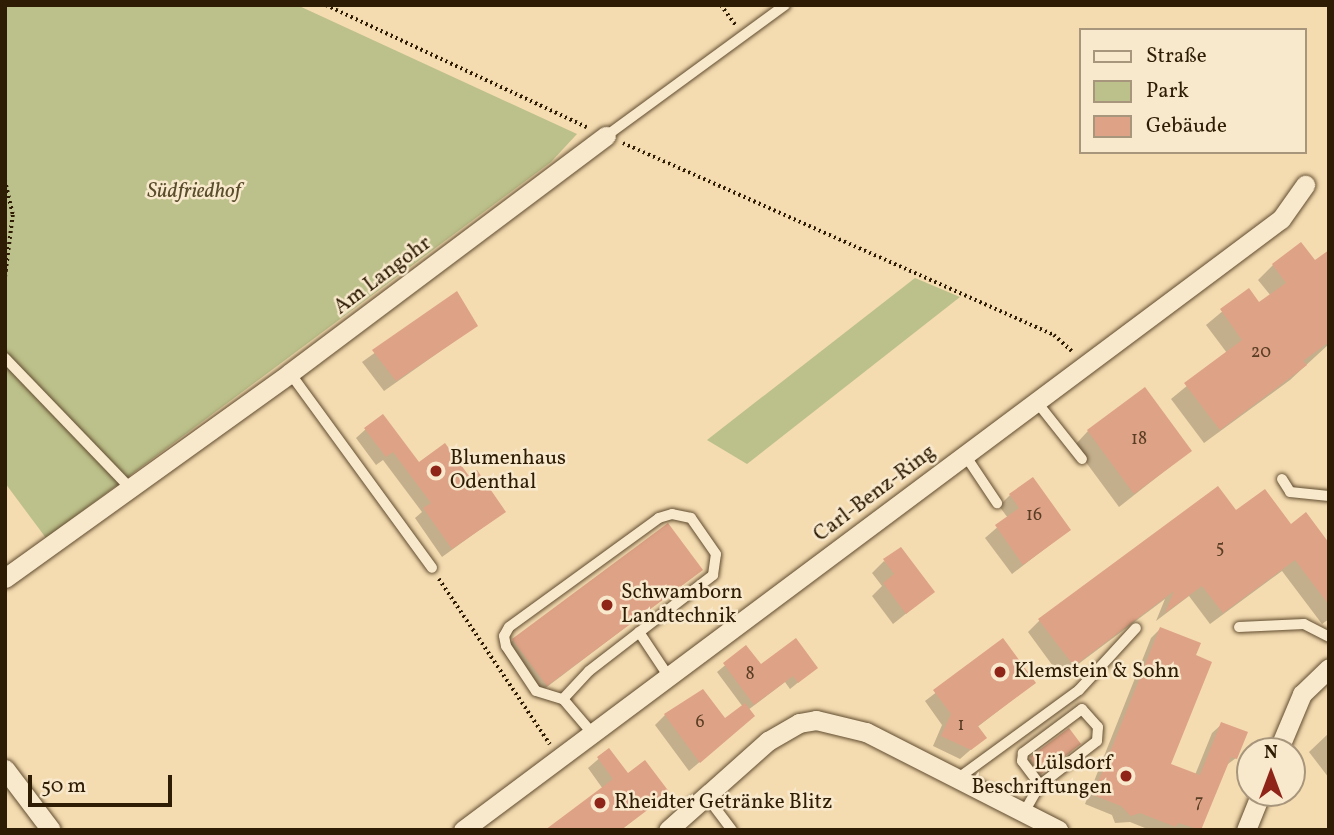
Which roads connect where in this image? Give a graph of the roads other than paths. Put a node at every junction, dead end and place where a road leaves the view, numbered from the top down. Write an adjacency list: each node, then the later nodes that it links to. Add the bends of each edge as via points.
1 (785, 5): 2 (lane, Am Langohr)
2 (606, 136): 5 (street, Am Langohr)
3 (1305, 185): 6 (street, Carl-Benz-Ring, via 1281,219)
4 (5, 358): 10 (lane)
5 (290, 373): 10 (street, Am Langohr); 13 (lane)
6 (1036, 401): 7 (street, Carl-Benz-Ring); 8 (lane)
7 (965, 454): 12 (lane); 20 (street, Carl-Benz-Ring)
8 (1082, 459)
9 (1282, 479): 11 (lane, via 1290,492)
10 (131, 489): 14 (street, Am Langohr)
11 (1329, 496)
12 (997, 503)
13 (432, 568)
14 (5, 578)
15 (1239, 627): 18 (lane, via 1304,624)
16 (1136, 628): 25 (lane, via 1079,690)
17 (639, 632): 20 (lane); 21 (lane, via 589,671); 21 (lane, via 713,575 717,566 716,554 691,518 682,514 659,518 509,627 506,646 536,691)
18 (1329, 637)
19 (1329, 668): 23 (street, via 1302,694)
20 (668, 677): 22 (street, Carl-Benz-Ring)
21 (563, 699): 22 (lane)
22 (593, 734): 31 (street, Carl-Benz-Ring)
23 (1284, 737)
24 (5, 769): 30 (street)
25 (956, 780): 27 (street, via 866,732 816,720 784,730); 29 (street)
26 (1040, 785): 26 (lane, via 1097,741 1098,727 1082,709 1023,753 1022,761); 29 (lane)
27 (707, 797): 32 (street); 33 (lane)
28 (1256, 807): 35 (street)
29 (1023, 814): 34 (street)
30 (51, 830)
31 (463, 830)
32 (668, 830)
33 (732, 830)
34 (1058, 830)
35 (1247, 830)

